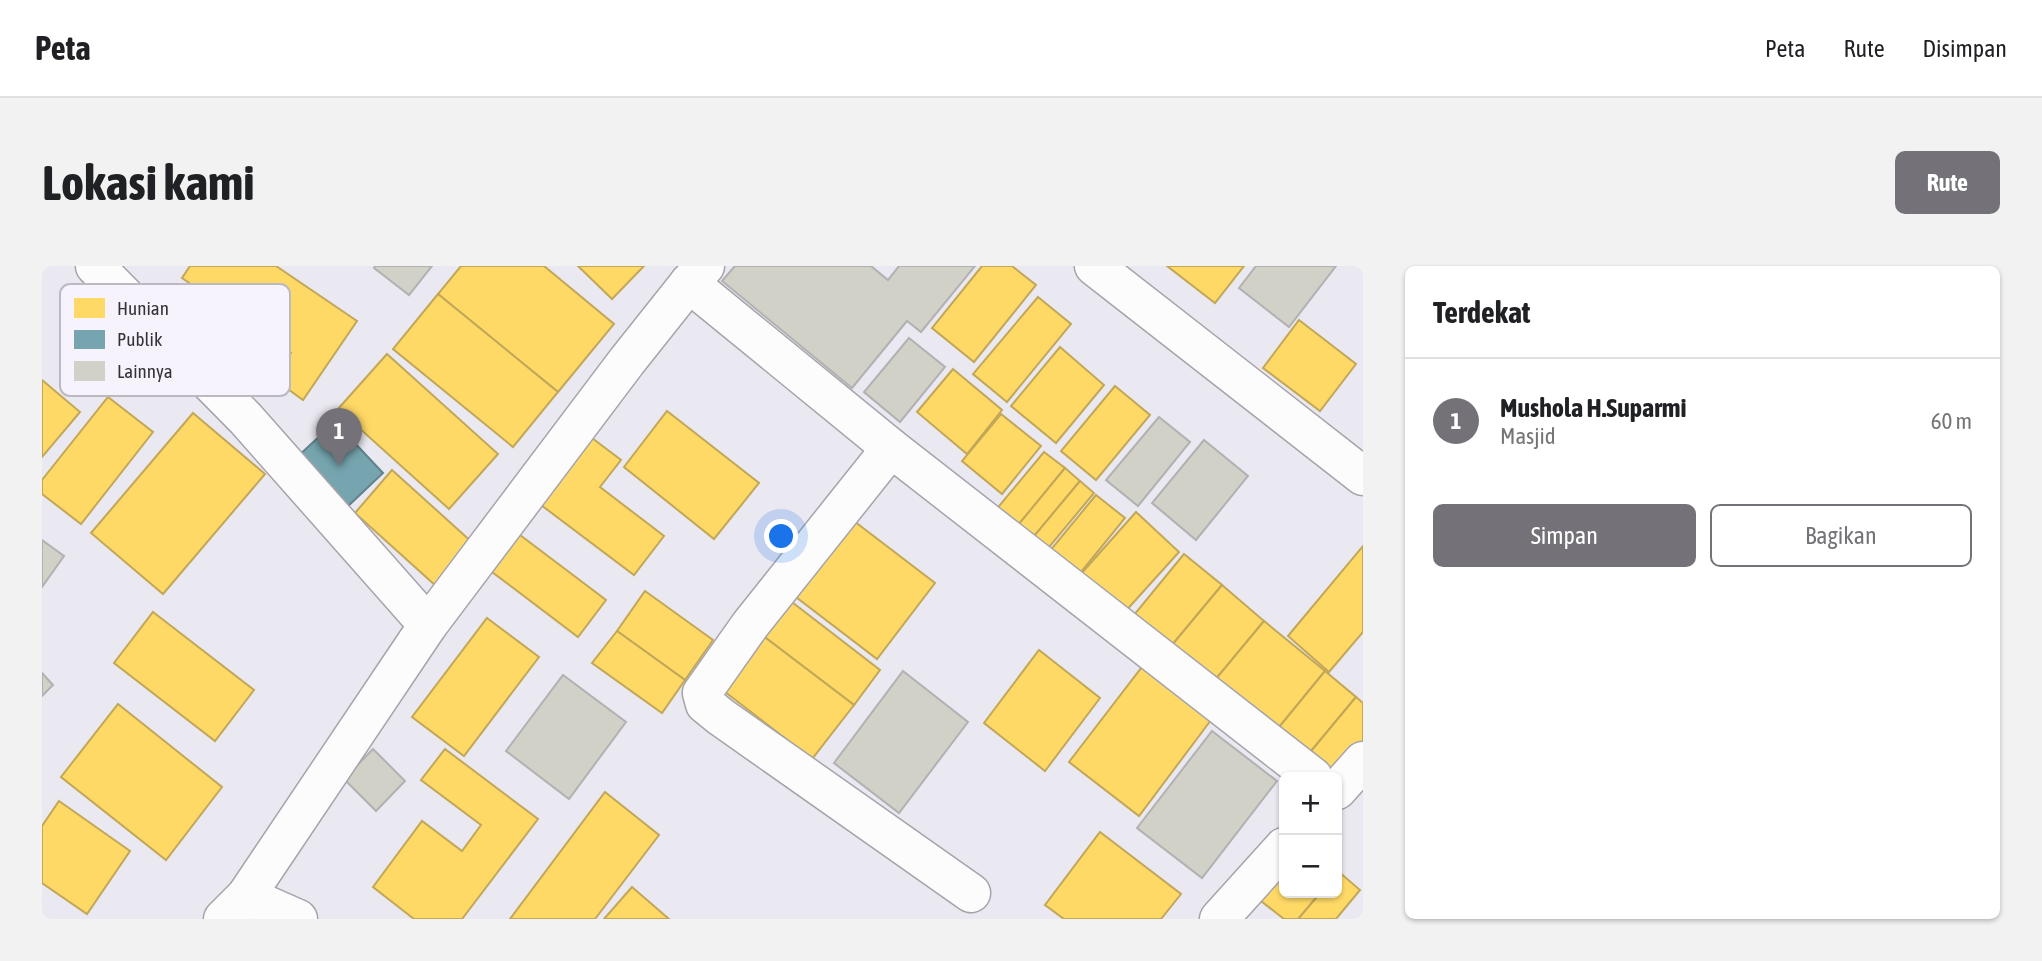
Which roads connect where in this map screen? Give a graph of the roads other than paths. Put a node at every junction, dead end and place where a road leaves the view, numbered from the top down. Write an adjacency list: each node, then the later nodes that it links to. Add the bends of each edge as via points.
1 (95, 266): 4 (street)
2 (1094, 266): 7 (street)
3 (697, 274): 6 (street); 8 (street)
4 (113, 284)
5 (223, 396): 8 (street)
6 (891, 448): 10 (street); 13 (street, via 750,625 702,693 705,704 722,717)
7 (1363, 476)
8 (428, 625): 14 (street)
9 (1363, 761): 11 (street)
10 (1306, 772)
11 (1342, 784)
12 (1279, 853): 16 (street)
13 (971, 893)
14 (234, 907): 15 (street)
15 (298, 919)
16 (1219, 919)

